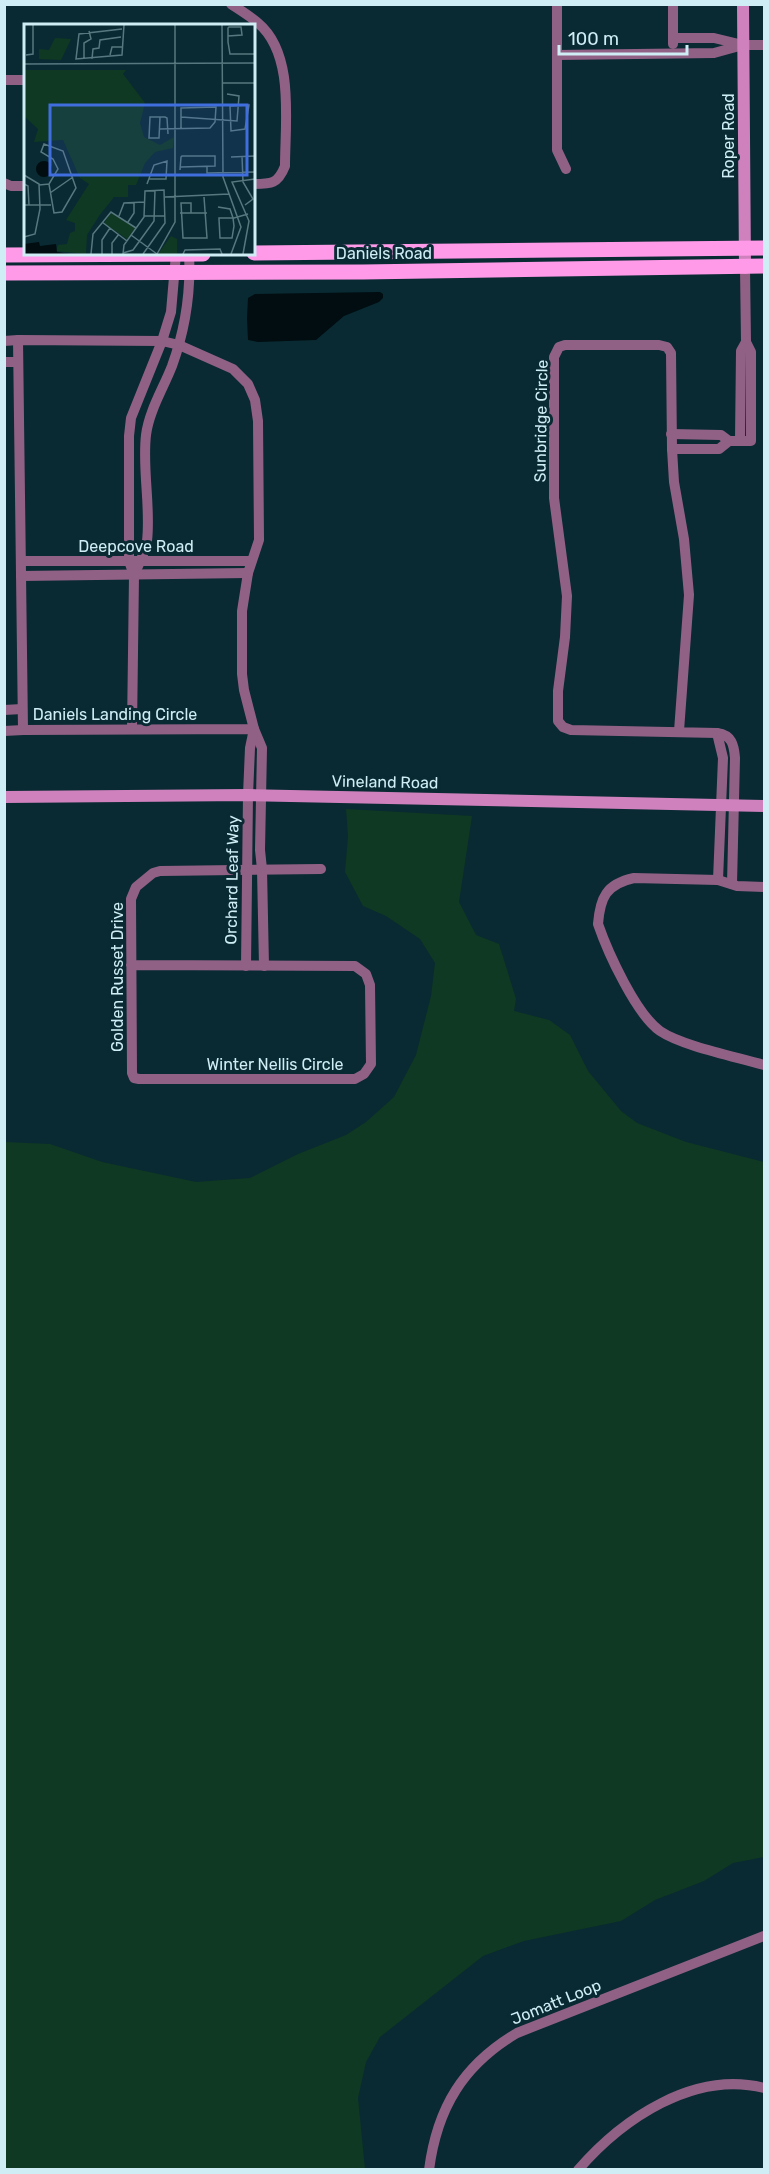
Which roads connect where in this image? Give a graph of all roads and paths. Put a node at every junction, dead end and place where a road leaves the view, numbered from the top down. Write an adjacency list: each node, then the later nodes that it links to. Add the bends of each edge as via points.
1 (231, 4): 16 (street, via 259,23 274,42 285,77 285,166 281,176 270,184)
2 (557, 4): 11 (street)
3 (673, 4): 6 (street)
4 (743, 4): 7 (main road, Roper Road)
5 (714, 38): 6 (street); 7 (street); 9 (street)
6 (673, 39): 10 (street)
7 (743, 45): 8 (street); 9 (street); 19 (main road, Roper Road)
8 (765, 45)
9 (714, 53): 10 (street)
10 (673, 54): 11 (street)
11 (557, 55): 14 (street, via 557,150)
12 (4, 80): 13 (street)
13 (24, 80)
14 (566, 169)
15 (4, 183): 17 (street)
16 (255, 184)
17 (24, 186)
18 (765, 248): 19 (main road, Daniels Road)
19 (745, 249): 20 (main road, Daniels Road); 26 (main road, Roper Road)
20 (255, 253)
21 (4, 255): 22 (main road)
22 (24, 255)
23 (176, 255): 27 (street)
24 (189, 255): 27 (street)
25 (765, 266): 26 (main road, Daniels Road)
26 (745, 267): 27 (main road, Daniels Road); 38 (street, via 746,342 741,351)
27 (183, 272): 28 (main road, Daniels Road); 29 (street); 30 (street)
28 (4, 273)
29 (171, 312): 30 (street); 33 (street)
30 (186, 315): 34 (street)
31 (18, 340): 32 (street); 33 (street); 36 (street, Daniels Landing Circle)
32 (4, 341)
33 (162, 341): 34 (street); 41 (street, via 131,418)
34 (179, 345): 42 (street, via 146,435 147,541); 43 (street, via 233,369 248,384 255,400 259,540)
35 (4, 362): 36 (street)
36 (18, 362): 40 (street, Daniels Landing Circle)
37 (671, 434): 38 (street, via 721,435); 39 (street, Sunbridge Circle); 53 (street, Sunbridge Circle, via 671,353 667,347 559,347 554,357 554,498 567,596 558,721 571,730)
38 (740, 440): 39 (street, via 719,449)
39 (672, 449): 53 (street, Sunbridge Circle, via 689,595)
40 (21, 561): 41 (street, Deepcove Road); 46 (street, Daniels Landing Circle)
41 (129, 561): 42 (street, Deepcove Road); 45 (street)
42 (141, 561): 43 (street, Deepcove Road); 45 (street)
43 (251, 561): 44 (street)
44 (248, 573): 45 (street, Deepcove Road); 50 (street, via 242,611 242,674)
45 (134, 575): 46 (street, Deepcove Road); 49 (street)
46 (21, 576): 47 (street, Daniels Landing Circle)
47 (22, 709): 48 (street); 52 (street, Daniels Landing Circle)
48 (4, 710)
49 (132, 729): 50 (street, Daniels Landing Circle); 52 (street, Daniels Landing Circle)
50 (254, 729): 55 (street); 56 (street)
51 (4, 730): 52 (street)
52 (23, 730)
53 (679, 731): 54 (street, Sunbridge Circle)
54 (717, 734): 57 (street); 58 (street, via 724,734 734,745)
55 (249, 757): 56 (street); 59 (street)
56 (262, 757): 60 (street)
57 (723, 758): 58 (street); 62 (street)
58 (735, 758): 62 (street)
59 (248, 795): 60 (main road, Vineland Road); 61 (main road, Vineland Road); 64 (street, Orchard Leaf Way)
60 (261, 796): 62 (main road, Vineland Road); 65 (street, Orchard Leaf Way)
61 (4, 797)
62 (727, 805): 63 (main road, Vineland Road); 69 (street); 70 (street)
63 (765, 806)
64 (248, 841): 65 (street); 66 (street, Orchard Leaf Way)
65 (260, 841): 68 (street, Orchard Leaf Way)
66 (246, 869): 68 (street, Golden Russet Drive); 72 (street, Golden Russet Drive, via 160,871 136,887 131,899); 73 (street, Orchard Leaf Way)
67 (321, 869): 68 (street, Golden Russet Drive)
68 (262, 870): 74 (street, Orchard Leaf Way)
69 (718, 880): 70 (street); 75 (street, via 623,880 603,898 598,924 637,1006 660,1031 676,1040)
70 (732, 884): 71 (street)
71 (765, 887)
72 (131, 965): 73 (street, Winter Nellis Circle); 76 (street, Golden Russet Drive)
73 (246, 966): 74 (street, Winter Nellis Circle)
74 (264, 966): 76 (street, Winter Nellis Circle, via 355,966 366,974 370,985 371,1064 364,1074 355,1079)
75 (765, 1065)
76 (134, 1078)
77 (765, 1936): 79 (street, Jomatt Loop, via 505,2040 459,2084 433,2141)
78 (765, 2088): 80 (street, via 746,2083 709,2086 669,2100 623,2126)
79 (429, 2169)
80 (578, 2169)

